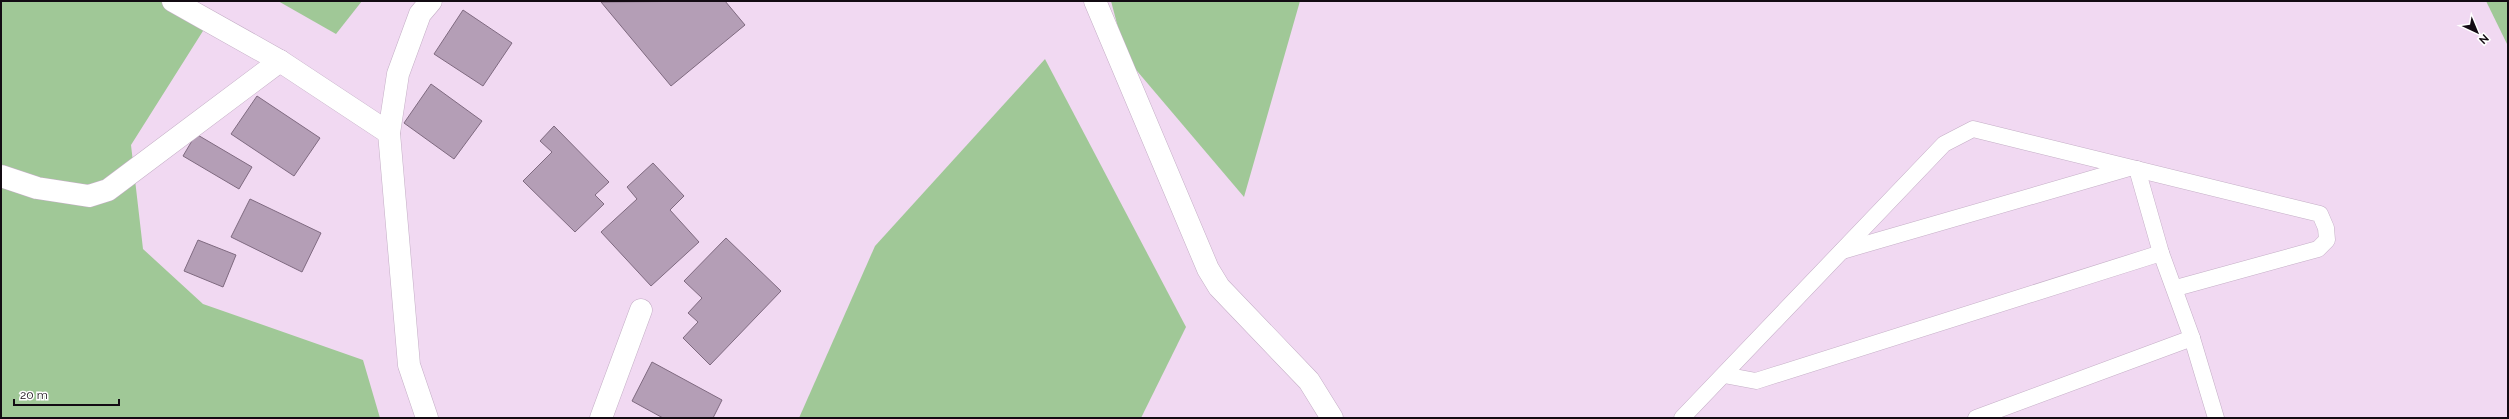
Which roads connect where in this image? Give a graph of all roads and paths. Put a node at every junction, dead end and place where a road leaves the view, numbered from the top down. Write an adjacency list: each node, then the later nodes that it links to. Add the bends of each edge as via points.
1 (173, 1): 4 (street)
2 (431, 1): 5 (street, via 420,14 398,74)
3 (1095, 1): 16 (street, via 1208,268 1219,287 1308,381)
4 (280, 61): 5 (street); 7 (street, via 108,190 89,196 37,188)
5 (389, 133): 14 (street, via 409,365)
6 (2134, 168): 8 (lane); 8 (lane, via 1973,128 1944,144); 9 (lane); 10 (lane, via 2320,214 2326,228 2327,240 2318,249)
7 (1, 176)
8 (1841, 252): 13 (lane)
9 (2161, 253): 10 (lane); 13 (lane, via 1756,381)
10 (2176, 288): 12 (lane)
11 (641, 310): 15 (street)
12 (2192, 338): 18 (lane); 19 (lane)
13 (1724, 375): 17 (lane)
14 (427, 418)
15 (601, 418)
16 (1332, 418)
17 (1682, 418)
18 (1976, 418)
19 (2216, 418)

